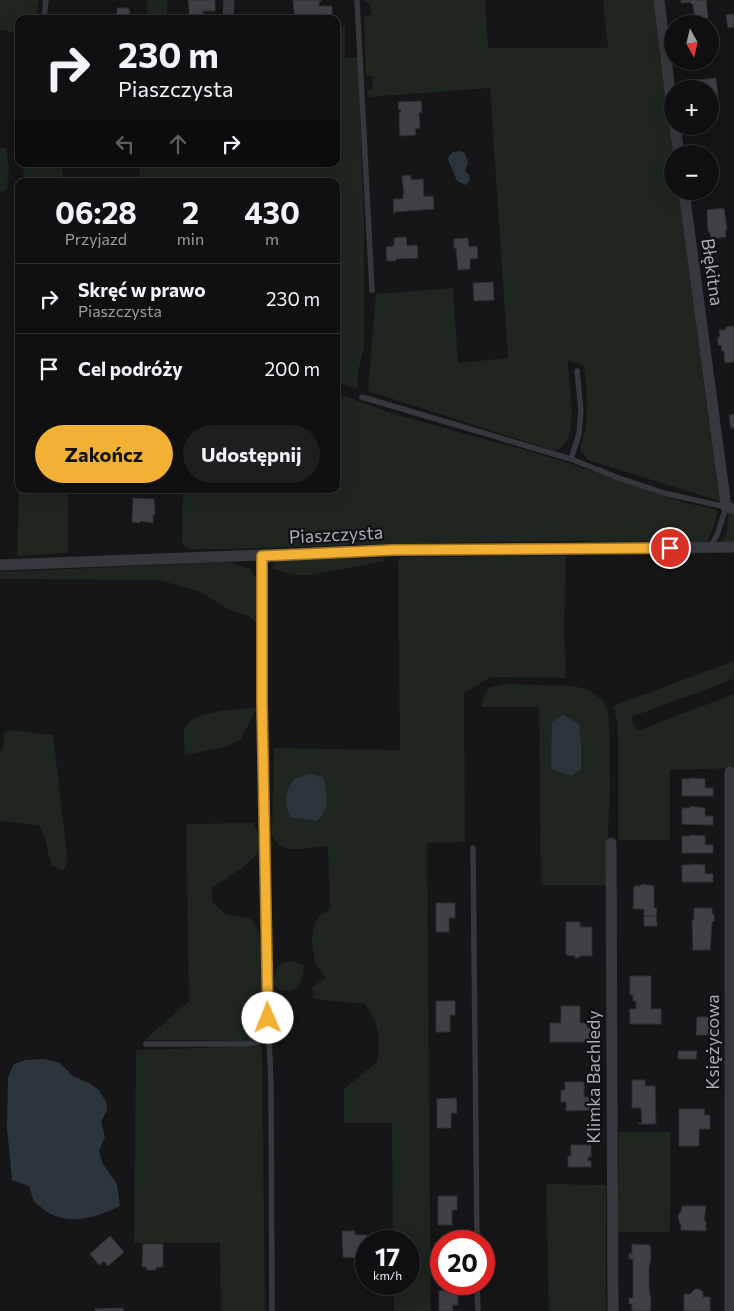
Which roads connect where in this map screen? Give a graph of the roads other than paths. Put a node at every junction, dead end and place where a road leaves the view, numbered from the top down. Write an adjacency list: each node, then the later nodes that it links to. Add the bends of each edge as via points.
1 (46, 0): 5 (lane)
2 (229, 0): 6 (street)
3 (357, 0): 9 (lane)
4 (659, 0): 7 (street)
5 (44, 15)
6 (228, 15)
7 (669, 80)
8 (685, 200): 13 (street, Błękitna)
9 (372, 290)
10 (577, 371): 12 (lane, via 581,410 579,434)
11 (362, 397): 12 (lane)
12 (571, 458): 13 (lane, via 664,493)
13 (730, 508): 14 (lane)
14 (710, 547): 15 (street, Piaszczysta); 16 (street, Piaszczysta, via 393,550)
15 (734, 547)
16 (262, 556): 17 (street, Piaszczysta); 21 (lane)
17 (0, 565)
18 (730, 772): 28 (street, Księżycowa)
19 (611, 843): 27 (street, Klimka Bachledy)
20 (473, 848): 23 (lane)
21 (269, 1038): 22 (lane, via 243,1044); 25 (lane)
22 (146, 1044)
23 (476, 1230)
24 (477, 1295): 26 (lane)
25 (272, 1311)
26 (478, 1311)
27 (613, 1311)
28 (730, 1311)

